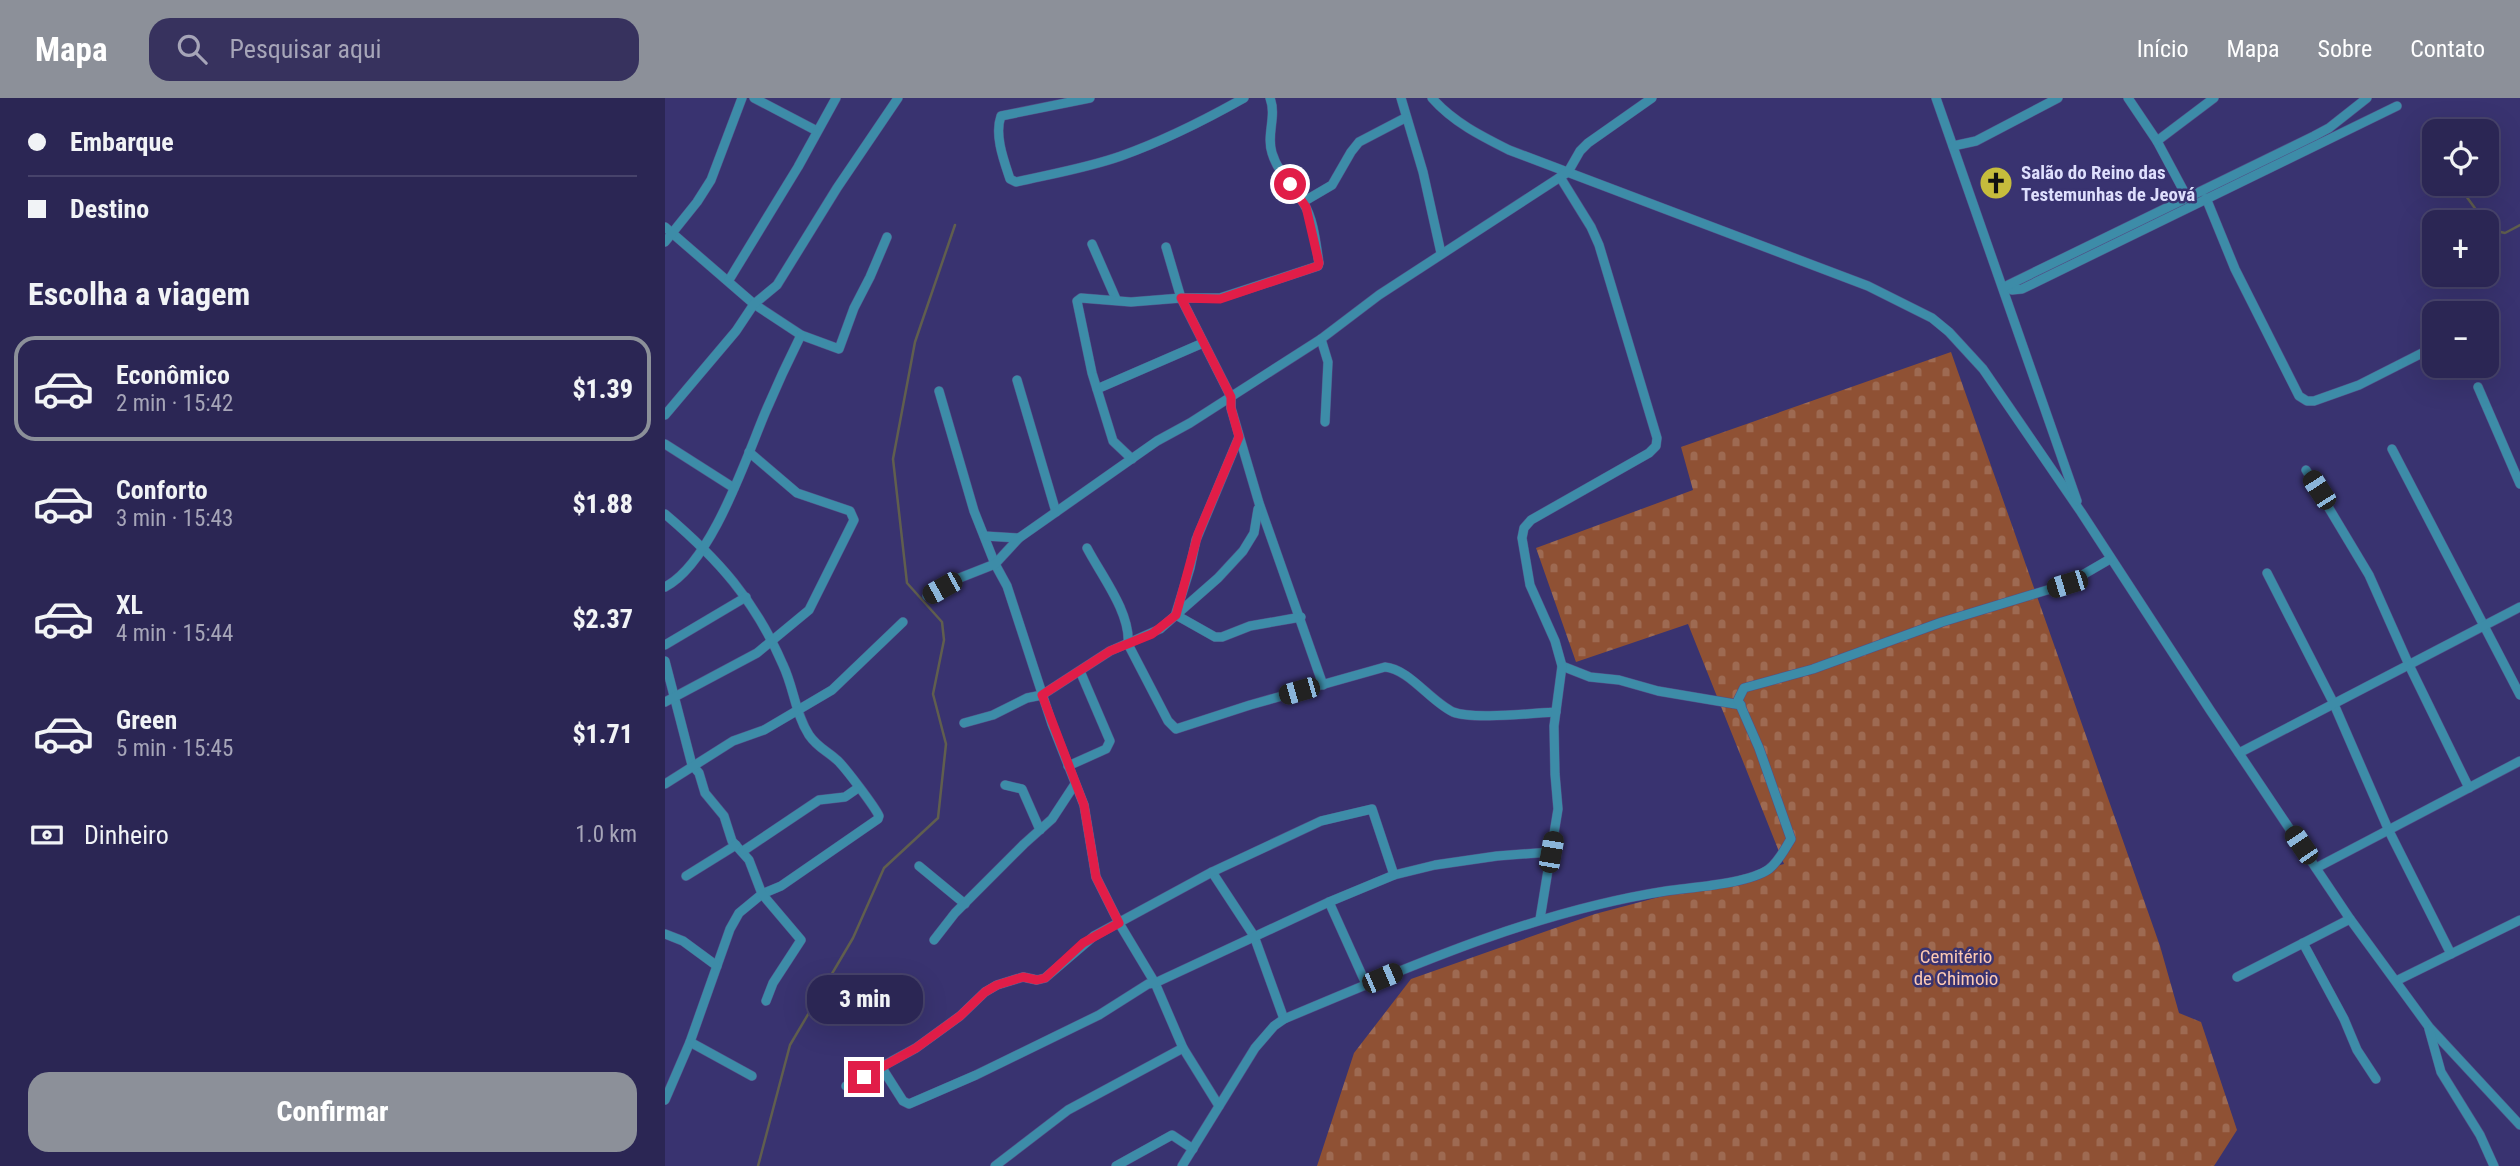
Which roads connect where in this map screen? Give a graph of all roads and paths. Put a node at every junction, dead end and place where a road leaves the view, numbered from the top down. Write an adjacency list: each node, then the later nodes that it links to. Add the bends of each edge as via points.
1 (742, 98): 25 (street, via 711,180)
2 (754, 98): 18 (street)
3 (836, 98): 18 (street)
4 (898, 98): 35 (street, via 777,285)
5 (1090, 98): 6 (street, via 1001,116 1002,154 1010,179 1016,182 1121,156)
6 (1244, 98)
7 (1271, 98): 24 (street, via 1272,155)
8 (1401, 98): 17 (street)
9 (1432, 98): 21 (street, via 1481,136)
10 (1652, 98): 21 (street, via 1588,143)
11 (1936, 98): 20 (street)
12 (2057, 98): 20 (street, via 1976,141)
13 (2128, 98): 19 (street)
14 (2214, 98): 19 (street)
15 (2367, 98): 22 (street, via 2329,128)
16 (2397, 106): 23 (street)
17 (1405, 118): 24 (street, via 1359,142 1332,185); 30 (street)
18 (817, 131): 31 (street)
19 (2157, 141): 22 (street)
20 (1953, 146): 32 (street)
21 (1564, 174): 30 (street); 57 (street, via 1868,286 1932,318 1983,369); 79 (street, via 1599,244 1657,438 1649,453 1524,528 1530,584)
22 (2187, 197): 32 (street)
23 (2206, 198): 32 (street, via 2022,289); 39 (street, via 2235,269 2299,396 2314,401 2359,386)
24 (1303, 202): 33 (street, via 1319,263 1316,267 1220,299)
25 (669, 231): 27 (street); 31 (street)
26 (887, 237): 36 (street, via 839,349)
27 (665, 243)
28 (1092, 244): 34 (street)
29 (1166, 247): 33 (street)
30 (1441, 253): 37 (street)
31 (729, 281): 35 (street)
32 (2005, 287): 57 (street)
33 (1181, 298): 34 (street); 38 (street)
34 (1115, 299): 42 (street, via 1081,298 1076,304)
35 (754, 304): 36 (street); 45 (street)
36 (801, 335): 50 (street)
37 (1321, 339): 44 (street); 46 (street, via 1328,362)
38 (1203, 343): 42 (street); 44 (street)
39 (2422, 353)
40 (1017, 380): 56 (street)
41 (2478, 387): 53 (street)
42 (1097, 389): 51 (street, via 1112,441)
43 (939, 391): 59 (street)
44 (1231, 397): 47 (street); 51 (street)
45 (665, 415)
46 (1325, 422)
47 (1239, 437): 55 (street); 70 (street, via 1198,534)
48 (665, 444): 54 (street)
49 (2392, 449): 73 (street)
50 (749, 452): 54 (street); 74 (street, via 797,493 843,508 855,520 809,610)
51 (1132, 458): 56 (street)
52 (2306, 471): 78 (street, via 2369,575)
53 (2520, 484)
54 (734, 488): 61 (street)
55 (1259, 503): 70 (street, via 1250,542); 71 (street)
56 (1056, 512): 60 (street)
57 (2081, 512): 63 (street)
58 (665, 514): 61 (street)
59 (985, 536): 60 (street); 64 (street)
60 (1019, 538): 64 (street)
61 (704, 547): 66 (street); 68 (street)
62 (1087, 548): 75 (street, via 1120,605)
63 (2110, 559): 87 (street, via 2067,584 1744,688 1738,700); 91 (street)
64 (995, 564): 67 (street); 82 (street, via 1007,586)
65 (2267, 573): 86 (street)
66 (665, 587)
67 (927, 596)
68 (746, 597): 74 (street); 76 (street)
69 (2520, 607): 73 (street)
70 (1176, 615): 71 (street, via 1215,637); 75 (street, via 1152,634)
71 (1301, 617): 81 (street)
72 (903, 622): 88 (street, via 832,690)
73 (2485, 624): 78 (street); 83 (street)
74 (772, 641): 84 (street); 88 (street)
75 (1128, 644): 80 (street); 81 (street, via 1176,729)
76 (665, 645)
77 (665, 661): 84 (street)
78 (2409, 665): 86 (street); 99 (street)
79 (1562, 666): 87 (street, via 1590,677); 89 (street)
80 (1080, 671): 82 (street); 94 (street, via 1110,741 1106,749)
81 (1323, 685): 89 (street, via 1385,667 1393,668 1455,713)
82 (1042, 695): 90 (street); 94 (street)
83 (2520, 695)
84 (675, 696): 85 (street); 93 (street)
85 (665, 702)
86 (2333, 702): 91 (street); 101 (street)
87 (1741, 705): 112 (street, via 1791,839 1776,862 1748,878 1647,894)
88 (796, 710): 93 (street); 98 (street, via 819,747 841,764)
89 (1556, 712): 103 (street, via 1559,809)
90 (964, 723)
91 (2239, 753): 105 (street)
92 (2520, 761): 99 (street)
93 (692, 765): 95 (street); 102 (street)
94 (1068, 766): 96 (street)
95 (665, 784)
96 (1075, 784): 100 (street); 115 (street, via 1087,818 1096,877)
97 (1005, 785): 100 (street, via 1022,789)
98 (858, 788): 102 (street, via 845,797 819,800); 109 (street, via 878,819 781,886)
99 (2469, 788): 101 (street)
100 (1040, 830): 111 (street)
101 (2389, 831): 105 (street); 120 (street)
102 (739, 848): 108 (street); 109 (street, via 749,860)
103 (1551, 852): 107 (street, via 1447,863); 112 (street)
104 (919, 866): 111 (street)
105 (2316, 868): 113 (street)
106 (1212, 872): 107 (street, via 1321,821 1369,808 1374,811); 115 (street); 117 (street)
107 (1394, 875): 110 (street)
108 (687, 876)
109 (762, 894): 121 (street, via 734,920); 126 (street, via 801,940)
110 (1329, 902): 117 (street); 125 (street)
111 (964, 904): 118 (street)
112 (1540, 919): 125 (street)
113 (2350, 919): 119 (street); 123 (street)
114 (2520, 920): 120 (street)
115 (1119, 923): 124 (street); 131 (street, via 1083,943 1045,978 1023,977 985,992 960,1016)
116 (665, 934): 121 (street)
117 (1254, 936): 124 (street); 127 (street)
118 (934, 940)
119 (2303, 943): 122 (street); 133 (street)
120 (2451, 954): 123 (street)
121 (717, 966): 129 (street)
122 (2237, 977)
123 (2396, 981): 128 (street)
124 (1155, 983): 130 (street); 131 (street, via 1099,1015 909,1104)
125 (1366, 984): 127 (street)
126 (766, 1001)
127 (1284, 1019): 136 (street, via 1255,1048)
128 (2429, 1027): 137 (street); 142 (street, via 2441,1072)
129 (690, 1042): 132 (street); 135 (street)
130 (1183, 1048): 136 (street); 139 (street, via 1068,1110)
131 (882, 1068): 134 (street)
132 (752, 1076)
133 (2376, 1079)
134 (846, 1086)
135 (665, 1100)
136 (1219, 1106): 138 (street)
137 (2520, 1125)
138 (1193, 1149): 140 (street, via 1172,1135); 141 (street)
139 (995, 1166)
140 (1116, 1166)
141 (1182, 1166)
142 (2494, 1166)

